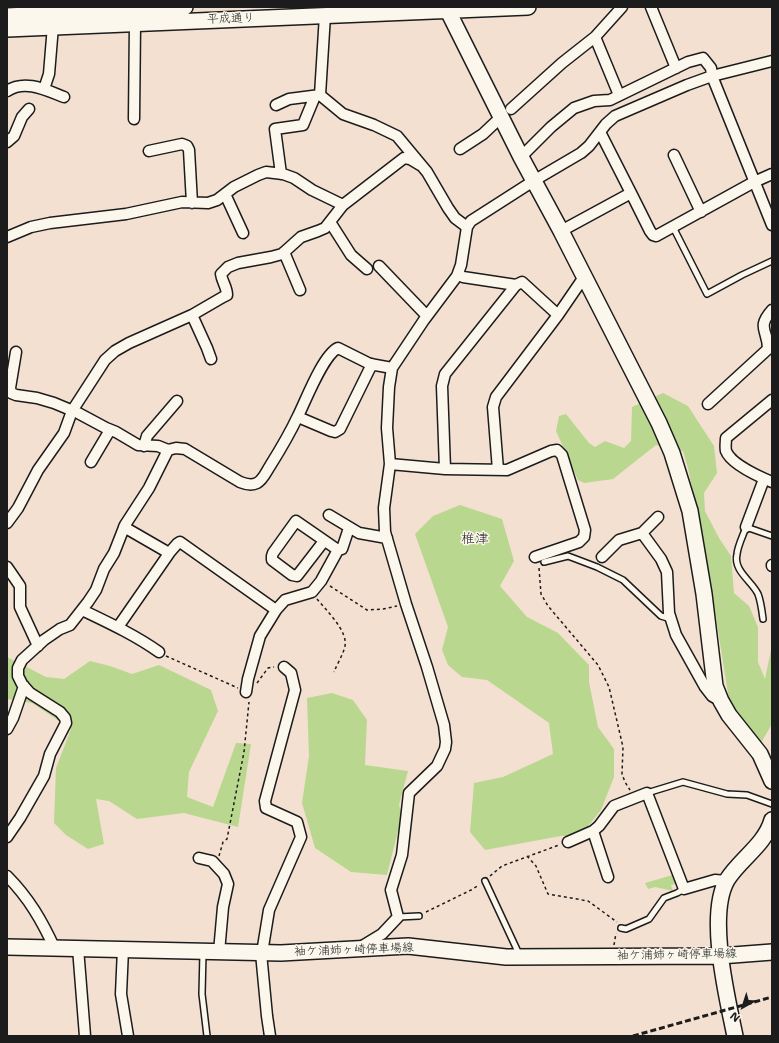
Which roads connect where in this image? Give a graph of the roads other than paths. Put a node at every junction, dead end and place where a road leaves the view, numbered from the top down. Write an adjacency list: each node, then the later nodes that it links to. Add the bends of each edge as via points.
1 (185, 7): 7 (street)
2 (528, 7): 5 (street, 平成通り)
3 (622, 7): 11 (street)
4 (651, 7): 13 (street)
5 (447, 8): 6 (street, 平成通り); 22 (street)
6 (326, 15): 8 (street, 平成通り); 17 (street)
7 (7, 16)
8 (134, 23): 9 (street, 平成通り); 23 (street)
9 (53, 26): 10 (street, 平成通り); 15 (street)
10 (7, 29)
11 (595, 37): 18 (street); 22 (street)
12 (772, 61): 14 (street)
13 (676, 68): 14 (street, via 703,58 711,68); 18 (street)
14 (712, 76): 24 (street, via 687,84 615,116); 34 (street)
15 (44, 89): 16 (street, via 21,86); 19 (street)
16 (7, 91)
17 (318, 95): 20 (street, via 289,99); 30 (street, via 343,114 397,136); 31 (street, via 303,125 275,129)
18 (619, 95): 29 (street, via 610,100 594,101 574,108)
19 (64, 97)
20 (276, 105)
21 (29, 109): 25 (street)
22 (506, 113): 26 (street, via 483,134); 29 (street)
23 (134, 119)
24 (600, 132): 33 (street, via 581,153); 35 (street)
25 (9, 138)
26 (460, 149)
27 (149, 151): 37 (street, via 182,144 187,146)
28 (674, 155): 39 (street)
29 (521, 157): 33 (street)
30 (420, 165): 38 (street, via 410,158 404,158); 42 (street, via 455,218)
31 (281, 174): 36 (street, via 266,172); 38 (street, via 294,178)
32 (772, 174): 34 (street)
33 (535, 180): 42 (street, via 470,221); 44 (street)
34 (754, 182): 39 (street); 41 (street)
35 (631, 193): 43 (street, via 653,235 656,236); 44 (street)
36 (225, 194): 37 (street, via 208,203); 45 (street)
37 (192, 203): 46 (street, via 182,202 126,214 50,223)
38 (343, 205): 40 (street)
39 (701, 212): 43 (street)
40 (330, 222): 47 (street, via 318,232 301,237); 50 (street, via 351,255)
41 (772, 225)
42 (467, 227): 51 (street)
43 (673, 227): 48 (lane, via 707,294)
44 (561, 231): 52 (street)
45 (242, 233)
46 (7, 237)
47 (284, 252): 54 (street); 56 (street, via 271,258 228,267 221,274 227,295)
48 (772, 261)
49 (378, 266): 58 (street)
50 (367, 269)
51 (458, 274): 53 (street, via 463,277); 58 (street)
52 (584, 277): 57 (street); 102 (street, via 659,422 672,454 690,511 716,686)
53 (516, 285): 57 (street, via 522,282); 74 (street, via 445,374 442,386)
54 (300, 290)
55 (772, 310): 59 (street, via 763,325)
56 (192, 315): 61 (street); 67 (street, via 114,351 105,360)
57 (558, 315): 75 (street, via 496,397 493,407)
58 (427, 316): 63 (street)
59 (770, 347): 66 (street)
60 (16, 352): 67 (street, via 11,393 43,400)
61 (211, 359)
62 (372, 364): 63 (street); 68 (street, via 340,429 331,432); 68 (street, via 338,348 332,350)
63 (392, 368): 73 (street, via 387,428)
64 (772, 400): 76 (street, via 726,438 726,452 737,464)
65 (176, 401): 70 (street, via 147,436)
66 (708, 404)
67 (72, 411): 69 (street); 79 (street, via 64,433 38,470)
68 (298, 417): 71 (street, via 264,477 257,483 249,485 240,482 185,449)
69 (110, 430): 70 (street); 72 (street)
70 (144, 446): 71 (street, via 158,446)
71 (168, 450): 80 (street, via 149,488)
72 (91, 462)
73 (390, 464): 74 (street); 85 (street, via 384,508)
74 (445, 470): 75 (street)
75 (498, 470): 90 (street, via 507,470 551,451 557,450 562,455 585,530 584,537 579,542)
76 (768, 480): 81 (street)
77 (329, 515): 82 (street)
78 (658, 517): 83 (street)
79 (7, 523)
80 (124, 527): 88 (street); 92 (street, via 96,590)
81 (746, 527): 84 (lane); 95 (lane, via 736,555 737,563 757,593)
82 (349, 528): 85 (street); 87 (street, via 342,549)
83 (642, 533): 89 (street, via 619,540); 94 (street, via 667,572)
84 (772, 536)
85 (387, 538): 118 (street, via 427,667 446,742 437,766 409,794 402,855 392,890)
86 (324, 541): 86 (street, via 296,521 273,553 272,560 297,576); 87 (street)
87 (338, 550): 93 (street, via 312,592 285,600)
88 (169, 553): 93 (street, via 180,542); 96 (street)
89 (602, 557)
90 (540, 560): 94 (lane, via 568,556 597,567 623,580 661,616)
91 (7, 567): 97 (street, via 20,586 20,607)
92 (82, 610): 96 (street); 97 (street, via 70,625 60,629)
93 (276, 610): 101 (street, via 260,636 248,679)
94 (670, 619): 102 (street, via 705,687 712,696)
95 (763, 619)
96 (118, 627): 98 (street)
97 (38, 646): 100 (street, via 22,660 18,668 18,676)
98 (159, 652)
99 (284, 667): 128 (street, via 291,673 295,690 265,801 266,808 297,822 301,837 268,910)
100 (24, 686): 103 (street); 109 (street, via 34,696 60,712 66,723 50,754 44,776)
101 (248, 692)
102 (721, 701): 104 (street, via 728,715 760,754)
103 (7, 729)
104 (771, 776)
105 (647, 793): 106 (lane, via 683,782 727,794 747,795); 108 (street, via 614,806); 116 (street)
106 (772, 804)
107 (772, 820): 115 (street, via 765,835)
108 (593, 831): 110 (street); 113 (street)
109 (7, 837)
110 (568, 842)
111 (199, 858): 126 (street, via 217,865 228,884)
112 (7, 876): 122 (street, via 40,917)
113 (608, 877)
114 (485, 881): 130 (lane)
115 (726, 881): 116 (street, via 715,880); 129 (street, via 717,917)
116 (684, 889): 119 (lane, via 664,898 649,919 626,929)
117 (419, 916): 118 (lane)
118 (398, 917): 124 (street, via 382,934)
119 (621, 928)
120 (7, 947): 122 (street, 袖ケ浦姉ヶ崎停車場線)
121 (78, 948): 122 (street, 袖ケ浦姉ヶ崎停車場線); 123 (street, 袖ケ浦姉ヶ崎停車場線); 131 (street)
122 (55, 949)
123 (123, 949): 125 (street, 袖ケ浦姉ヶ崎停車場線); 132 (street, via 122,994)
124 (357, 949): 128 (street, 袖ケ浦姉ヶ崎停車場線); 130 (street, 袖ケ浦姉ヶ崎停車場線, via 408,946)
125 (203, 951): 126 (street, 袖ケ浦姉ヶ崎停車場線); 133 (lane, via 202,994)
126 (219, 952): 128 (street, 袖ケ浦姉ヶ崎停車場線)
127 (772, 952): 129 (street, 袖ケ浦姉ヶ崎停車場線)
128 (262, 953): 134 (street)
129 (720, 956): 130 (street, 袖ケ浦姉ヶ崎停車場線); 135 (street)
130 (520, 957)
131 (85, 1036)
132 (128, 1036)
133 (207, 1036)
134 (270, 1036)
135 (735, 1036)

